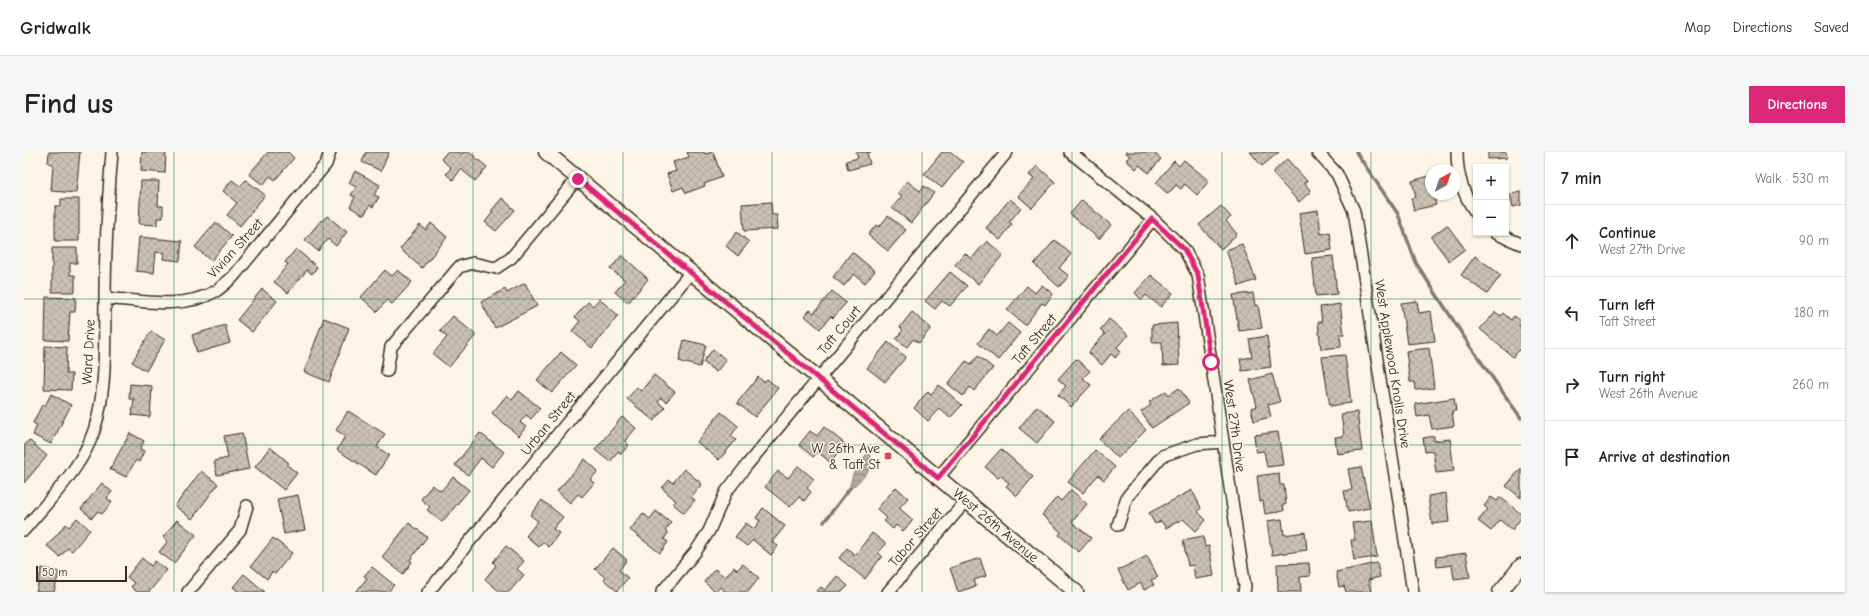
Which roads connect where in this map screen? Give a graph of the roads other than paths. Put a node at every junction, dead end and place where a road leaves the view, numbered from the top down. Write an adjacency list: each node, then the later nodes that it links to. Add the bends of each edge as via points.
1 (112, 152): 14 (street, Ward Drive)
2 (330, 152): 14 (street, Vivian Street, via 326,164 233,277 217,290 198,299 179,303)
3 (546, 152): 8 (street, West 26th Avenue)
4 (1007, 152): 16 (street, Taft Court)
5 (1070, 152): 10 (street, West 27th Drive)
6 (1317, 152): 30 (street, West Applewood Knolls Drive, via 1337,174 1354,211)
7 (1457, 152): 9 (street, via 1461,188)
8 (578, 179): 13 (street, West 26th Avenue); 15 (street, via 511,258 496,268 473,263 459,267 390,347)
9 (1473, 208)
10 (1152, 219): 17 (street, West 27th Drive, via 1184,249 1198,275); 18 (street, Taft Street)
11 (1502, 236): 12 (street)
12 (1521, 244)
13 (691, 272): 16 (street, West 26th Avenue); 25 (street, Urban Street)
14 (105, 298): 22 (street, Ward Drive, via 104,367 98,413 91,440 77,466)
15 (387, 371)
16 (818, 379): 18 (street, West 26th Avenue); 26 (street, Taft Court, via 726,492 709,530 696,551)
17 (1223, 442): 21 (street, via 1197,444 1162,456 1127,497); 29 (street, West 27th Drive)
18 (938, 478): 19 (street, West 26th Avenue)
19 (966, 501): 27 (street, Tabor Street); 28 (street, West 26th Avenue)
20 (248, 506): 24 (street, via 240,530)
21 (1118, 525)
22 (24, 530)
23 (1521, 566): 31 (street)
24 (188, 592)
25 (428, 592)
26 (662, 592)
27 (888, 592)
28 (1076, 592)
29 (1244, 592)
30 (1413, 592)
31 (1500, 592)

